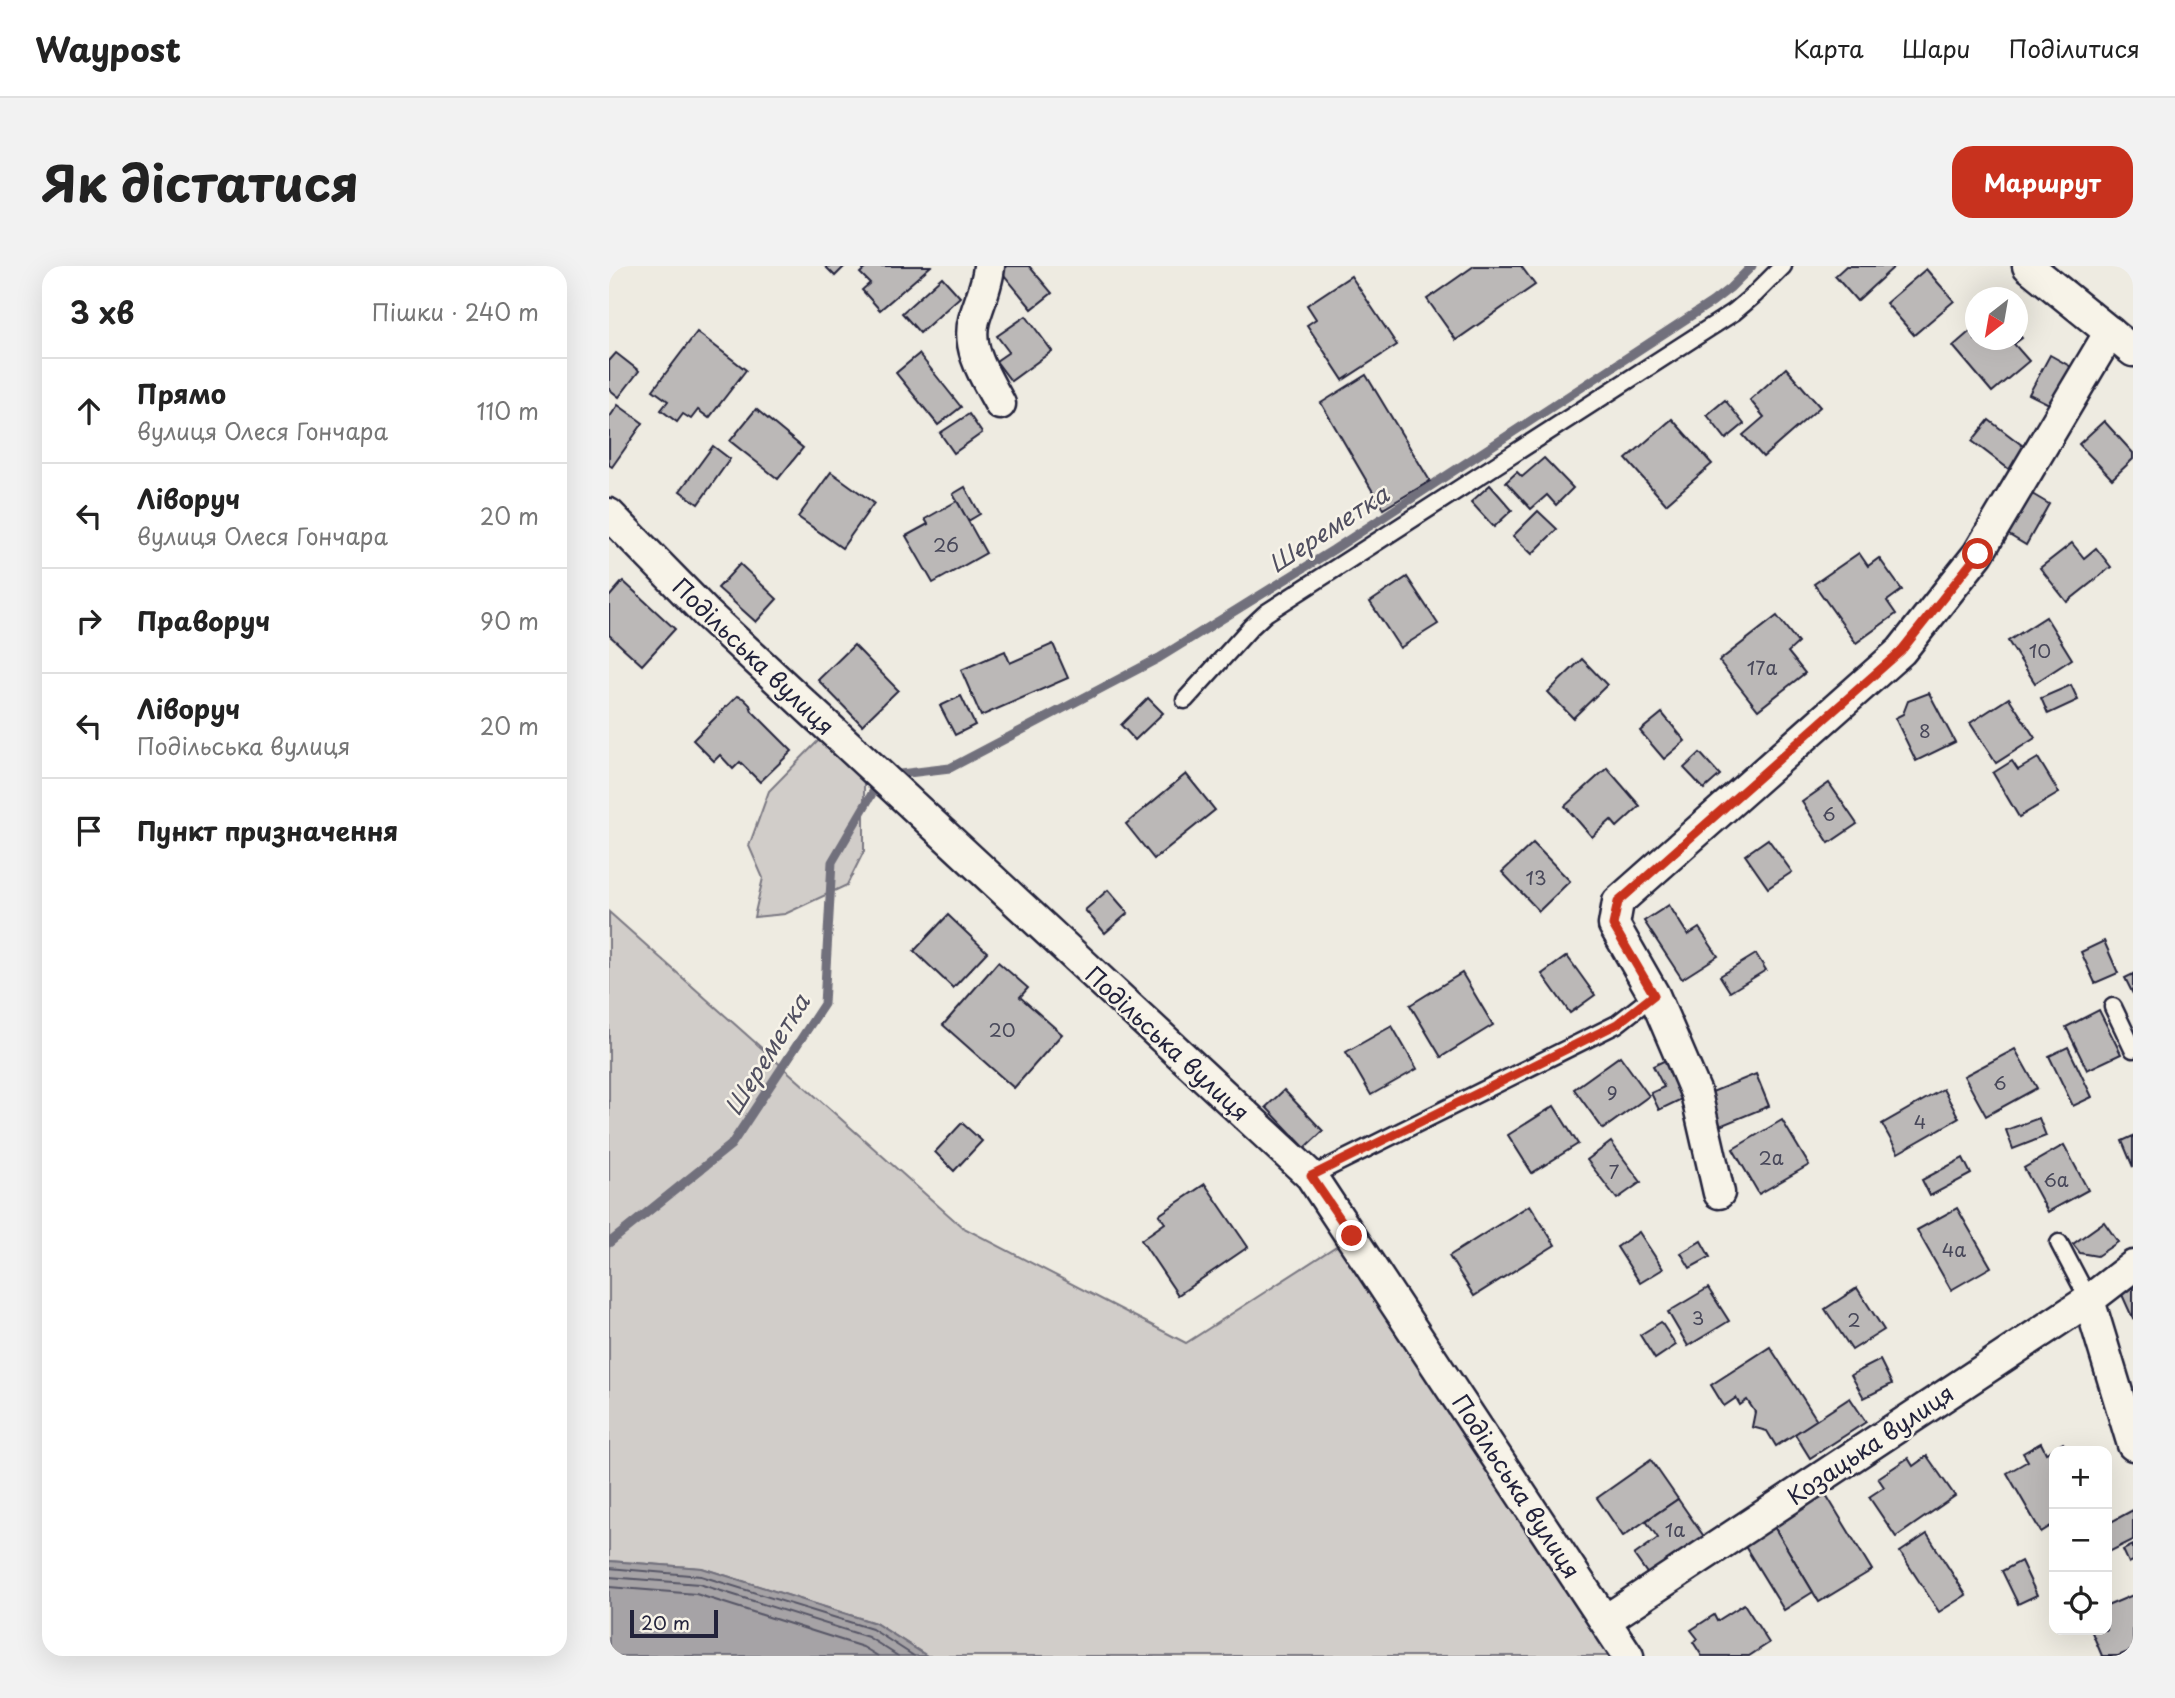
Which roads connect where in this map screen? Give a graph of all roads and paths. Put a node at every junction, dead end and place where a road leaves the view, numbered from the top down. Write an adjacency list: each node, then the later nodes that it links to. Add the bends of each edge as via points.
1 (989, 266): 6 (street, via 973,324 973,343)
2 (1783, 266): 8 (lane, via 1734,312 1266,613)
3 (2042, 269): 4 (street)
4 (2109, 332): 5 (street); 9 (street, via 1978,554 1901,651 1618,902 1613,925)
5 (2133, 351)
6 (1000, 404)
7 (609, 514): 12 (street, Подільська вулиця, via 707,614)
8 (1185, 700)
9 (1654, 995): 12 (lane, via 1617,1024); 13 (street, via 1696,1093)
10 (2113, 1007): 11 (lane)
11 (2133, 1049)
12 (1311, 1176): 18 (street, Подільська вулиця)
13 (1719, 1193)
14 (2059, 1243): 16 (lane)
15 (2133, 1266): 16 (street, Козацька вулиця)
16 (2089, 1300): 17 (street); 18 (street, Козацька вулиця)
17 (2133, 1445)
18 (1606, 1620): 19 (street, Подільська вулиця)
19 (1628, 1656)

